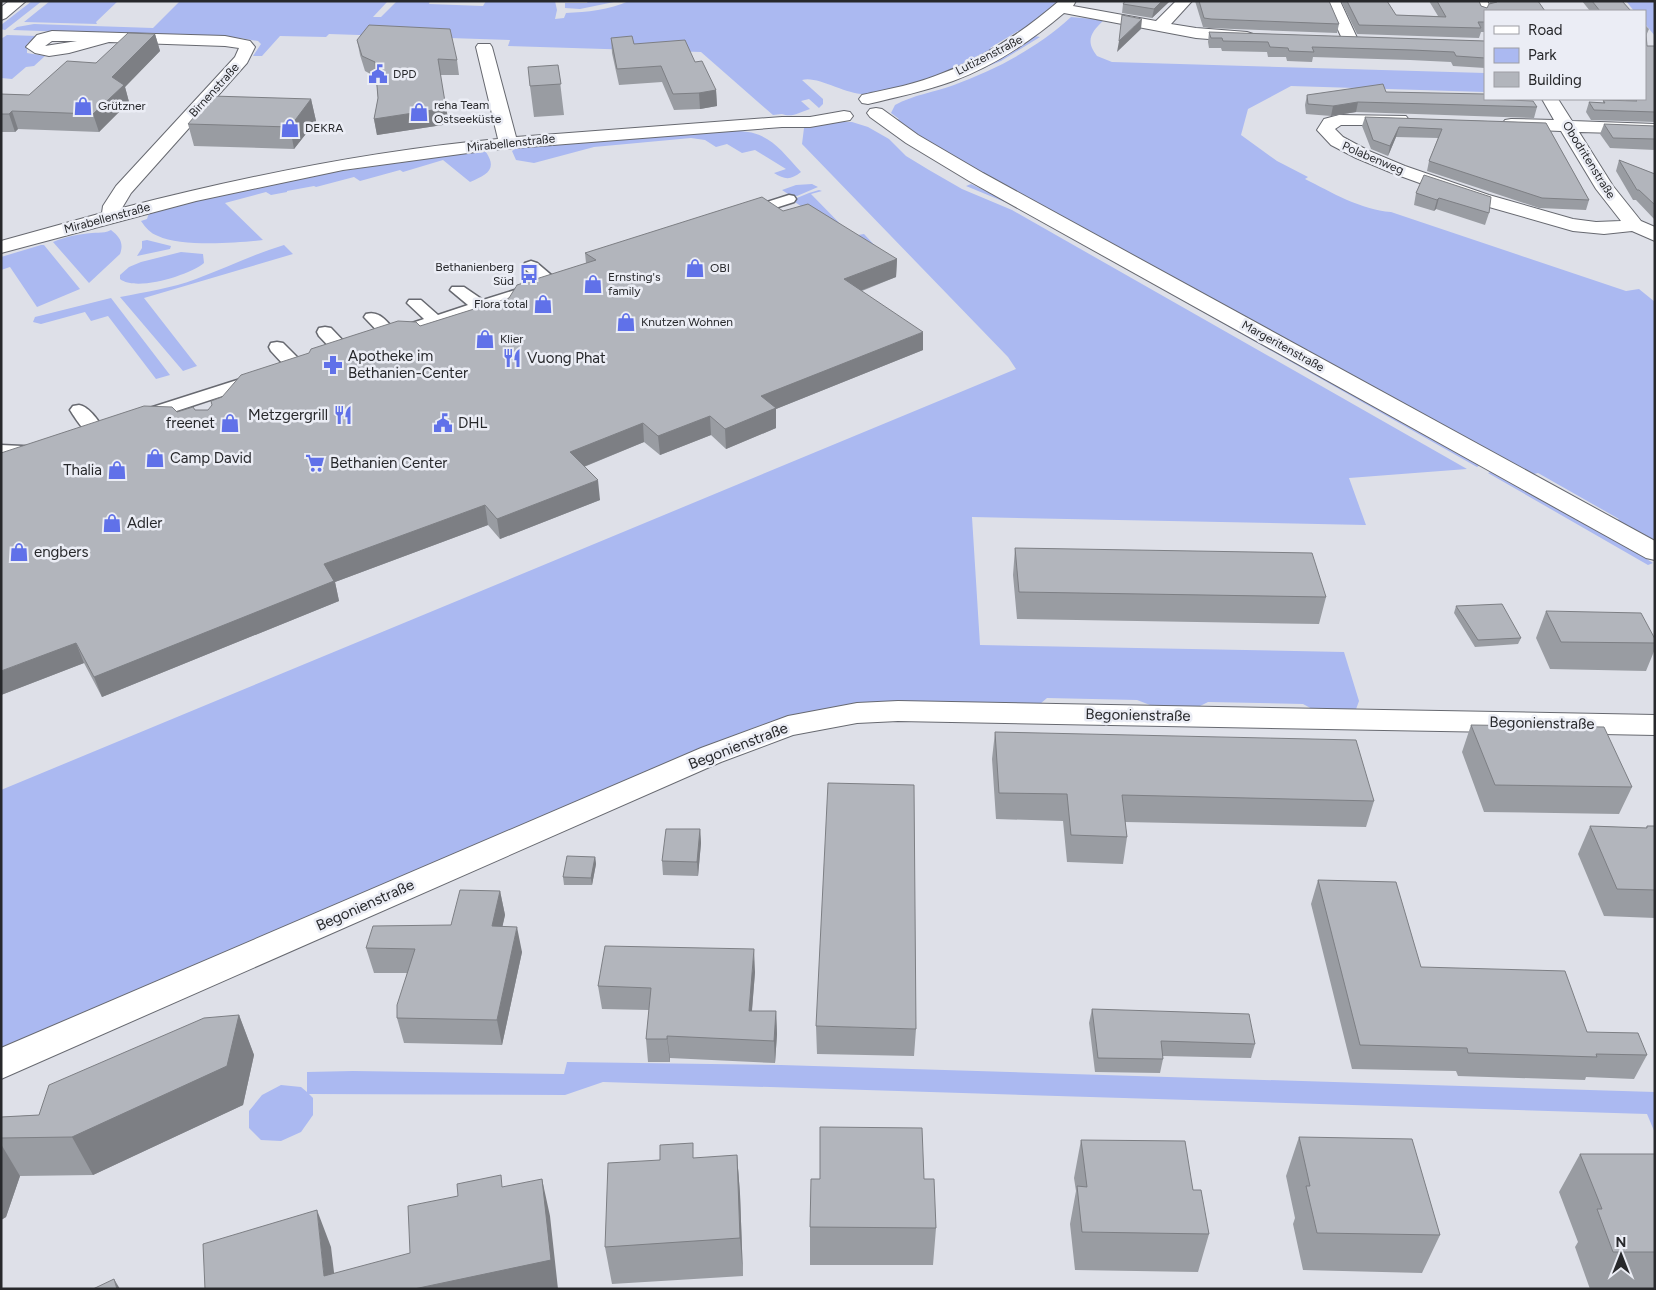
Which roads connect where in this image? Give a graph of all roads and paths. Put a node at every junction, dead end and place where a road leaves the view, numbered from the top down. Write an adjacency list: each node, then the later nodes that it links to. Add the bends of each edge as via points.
1 (19, 1): 5 (street)
2 (1185, 1): 6 (street)
3 (1332, 1): 10 (street)
4 (1065, 5): 6 (street); 14 (street, Lutizenstraße, via 1003,51 911,94)
5 (1, 15)
6 (1159, 27): 8 (street)
7 (107, 38): 21 (street, Birnenstraße, via 225,41 247,47 241,60)
8 (1259, 38)
9 (1332, 40): 10 (street)
10 (1350, 40): 11 (street)
11 (1369, 41)
12 (484, 47): 19 (street)
13 (1551, 100): 17 (street, Obodritenstraße)
14 (856, 107): 19 (street, Mirabellenstraße, via 810,122); 48 (street, Margeritenstraße, via 976,177)
15 (1414, 120): 23 (street, Polabenweg, via 1348,119 1330,124 1326,130 1334,141 1380,162 1430,182 1525,212 1587,227)
16 (1492, 123): 17 (street)
17 (1566, 126): 18 (street); 23 (street, Obodritenstraße, via 1605,189)
18 (1655, 129)
19 (508, 143): 21 (street, Mirabellenstraße, via 392,157)
20 (789, 199): 22 (street)
21 (118, 206): 25 (street, Mirabellenstraße); 26 (street, Mirabellenstraße)
22 (738, 212)
23 (1634, 225): 24 (street, Obodritenstraße)
24 (1655, 235)
25 (1, 237)
26 (1, 246)
27 (531, 266): 29 (street)
28 (567, 270): 29 (street, via 558,273)
29 (548, 288): 32 (street)
30 (458, 290): 32 (street)
31 (414, 304): 34 (street)
32 (480, 306): 34 (street)
33 (372, 317): 36 (street)
34 (436, 321): 36 (street)
35 (325, 332): 37 (street)
36 (392, 335): 37 (street)
37 (359, 345): 39 (street)
38 (277, 347): 39 (street)
39 (296, 366): 41 (street)
40 (186, 384): 41 (street)
41 (195, 399): 43 (street); 44 (street)
42 (79, 410): 45 (street, via 88,434)
43 (203, 415)
44 (132, 420)
45 (114, 426)
46 (55, 445): 47 (street, via 30,453)
47 (1, 450)
48 (1655, 552)
49 (1655, 725): 50 (street, Begonienstraße, via 934,711 890,711 823,718 763,734 711,755)
50 (1, 1064)

